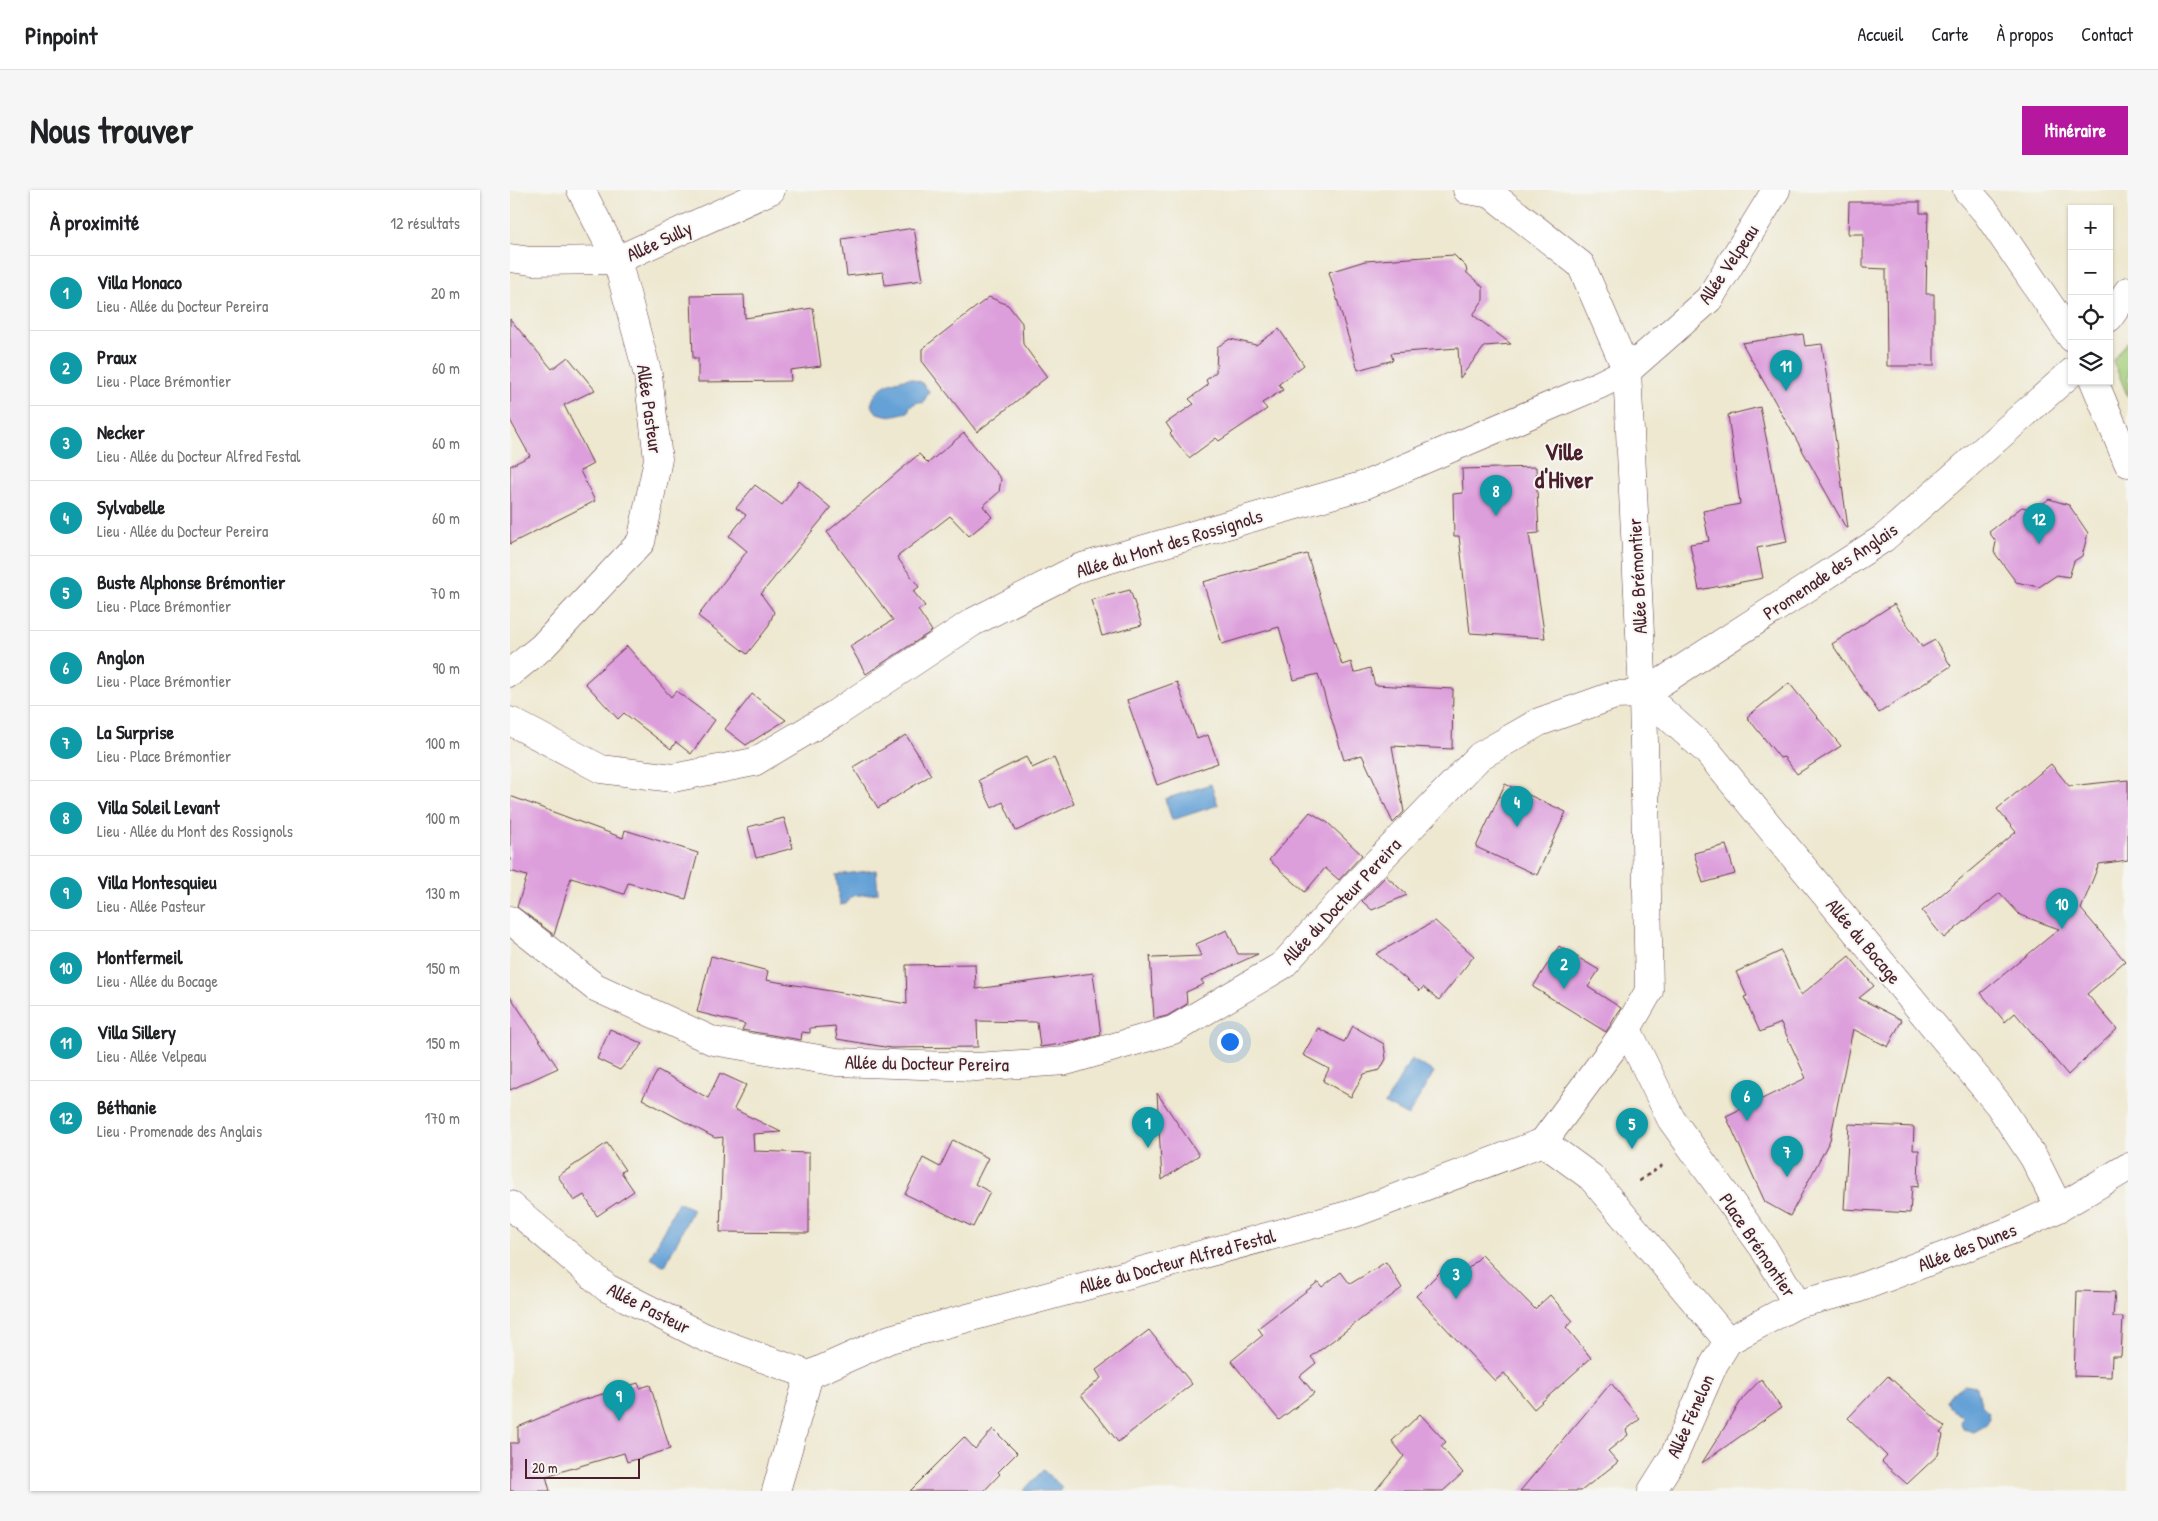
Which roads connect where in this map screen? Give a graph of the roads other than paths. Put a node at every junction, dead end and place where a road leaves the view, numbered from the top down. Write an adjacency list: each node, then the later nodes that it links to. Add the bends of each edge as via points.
1 (581, 190): 7 (street, Allée Pasteur)
2 (771, 190): 7 (street, Allée Sully)
3 (1467, 190): 11 (street, Allée Brémontier, via 1491,194 1581,265)
4 (1776, 190): 11 (street, Allée Velpeau, via 1709,300)
5 (1967, 190): 10 (street, via 1986,212)
6 (510, 258): 7 (street, Allée Sully, via 532,261)
7 (617, 260): 15 (street, Allée Pasteur, via 648,375 658,459 641,542 542,647)
8 (2128, 291): 9 (street)
9 (2113, 312)
10 (2068, 332)
11 (1627, 371): 16 (street, Allée Brémontier); 17 (street, Allée du Mont des Rossignols, via 1365,484 1078,568 973,622 835,714 754,762 673,778 602,768)
12 (2068, 376): 16 (street, Promenade des Anglais, via 1884,538)
13 (2096, 385): 14 (street)
14 (2128, 463)
15 (510, 673)
16 (1643, 694): 18 (street, Allée du Docteur Pereira, via 1615,695 1539,722 1480,756 1283,965 1174,1030 1066,1061 976,1067 837,1062 713,1041 595,987); 19 (street, Allée Brémontier, via 1649,991); 23 (street, Allée du Bocage, via 1707,751 1999,1105 2034,1158)
17 (510, 721)
18 (510, 920)
19 (1627, 1030): 20 (street); 24 (street, Place Brémontier, via 1671,1119 1763,1247)
20 (1543, 1142): 25 (street, via 1591,1177); 26 (street, Allée du Docteur Alfred Festal, via 1355,1214 890,1339)
21 (2128, 1167): 23 (street, Allée des Dunes)
22 (510, 1205): 26 (street, Allée Pasteur, via 607,1288 704,1336)
23 (2059, 1208): 24 (street, Allée des Dunes, via 2012,1230 1854,1290)
24 (1797, 1304): 25 (street, Place Brémontier)
25 (1728, 1341): 28 (street, Allée Fénelon, via 1714,1364 1674,1456)
26 (809, 1375): 27 (street)
27 (776, 1491)
28 (1652, 1491)

